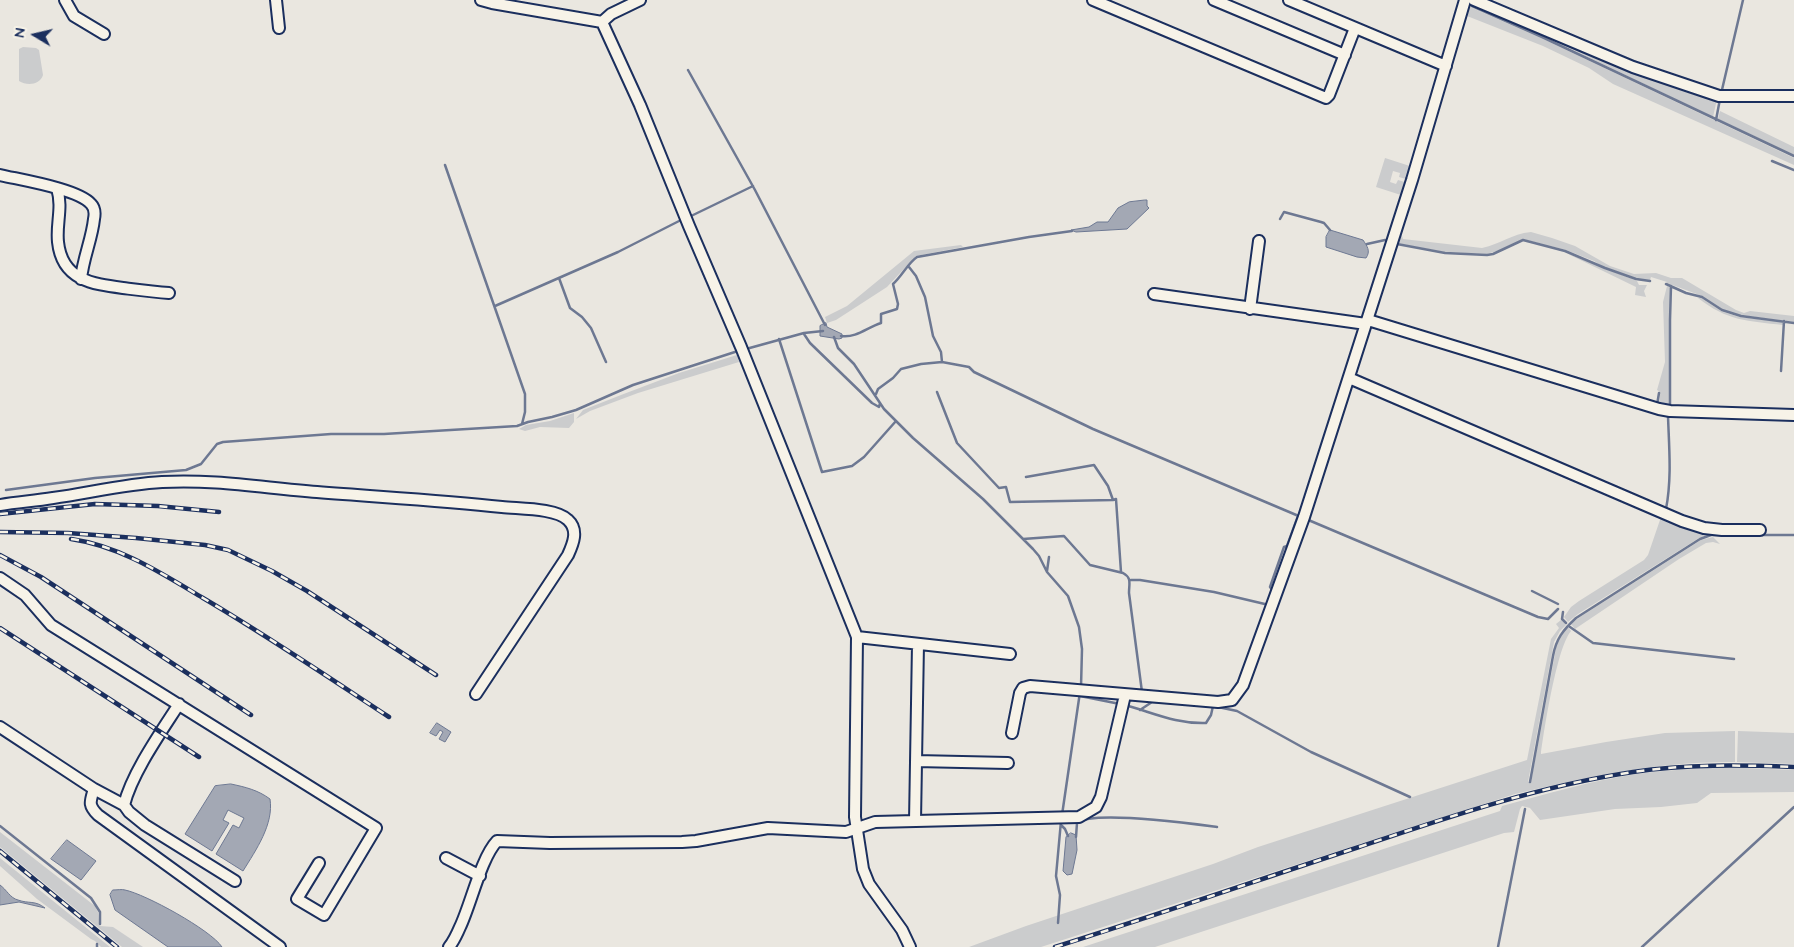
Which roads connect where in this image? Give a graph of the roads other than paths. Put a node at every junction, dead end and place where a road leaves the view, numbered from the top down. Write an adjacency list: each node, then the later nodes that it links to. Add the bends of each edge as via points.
1 (65, 0): 12 (street, via 74,16)
2 (276, 0): 10 (street)
3 (481, 0): 9 (street)
4 (640, 0): 9 (street)
5 (1093, 0): 13 (street, via 1326,98)
6 (1214, 0): 13 (street)
7 (1289, 0): 11 (street)
8 (1465, 1): 14 (street); 15 (street, via 1633,67 1719,96)
9 (602, 22): 29 (street, via 742,350)
10 (278, 28)
11 (1355, 28): 13 (street); 14 (street)
12 (104, 34)
13 (1345, 54)
14 (1446, 66): 23 (street)
15 (1794, 96)
16 (0, 175): 17 (street)
17 (57, 188): 19 (street, via 61,257); 19 (street, via 90,202 94,207)
18 (1258, 241): 22 (street)
19 (81, 279): 20 (street, via 93,284)
20 (169, 294)
21 (1154, 294): 22 (street)
22 (1250, 309): 23 (street)
23 (1367, 322): 24 (street); 25 (street, via 1659,409)
24 (1349, 378): 27 (street, via 1682,521 1704,528); 33 (street, via 1262,635 1236,695 1232,700 1218,702)
25 (1794, 415)
26 (0, 505): 32 (street, via 124,486 197,481 459,502 560,515 574,528 574,541 568,555)
27 (1760, 530)
28 (0, 578): 34 (street, via 24,595 52,625)
29 (857, 637): 30 (street); 42 (street, via 854,817)
30 (918, 644): 31 (street); 37 (street)
31 (1010, 654)
32 (476, 694)
33 (1125, 695): 36 (street, via 1035,686 1023,688); 41 (street, via 1101,797 1090,812 1063,818)
34 (179, 704): 40 (street, via 135,777); 44 (street, via 376,828 324,915 297,899)
35 (0, 727): 39 (street)
36 (1012, 733)
37 (916, 761): 38 (street); 41 (street)
38 (1008, 763)
39 (94, 789): 40 (street); 47 (street, via 91,805 98,815)
40 (124, 805): 46 (street, via 145,825)
41 (915, 821): 42 (street, via 875,822)
42 (857, 829): 45 (street, via 846,832 768,828 682,842 504,840 493,846); 49 (street, via 862,868 869,884 902,930)
43 (446, 858): 45 (street)
44 (319, 863)
45 (480, 876): 48 (street, via 453,943)
46 (235, 881)
47 (280, 947)
48 (448, 947)
49 (910, 947)

